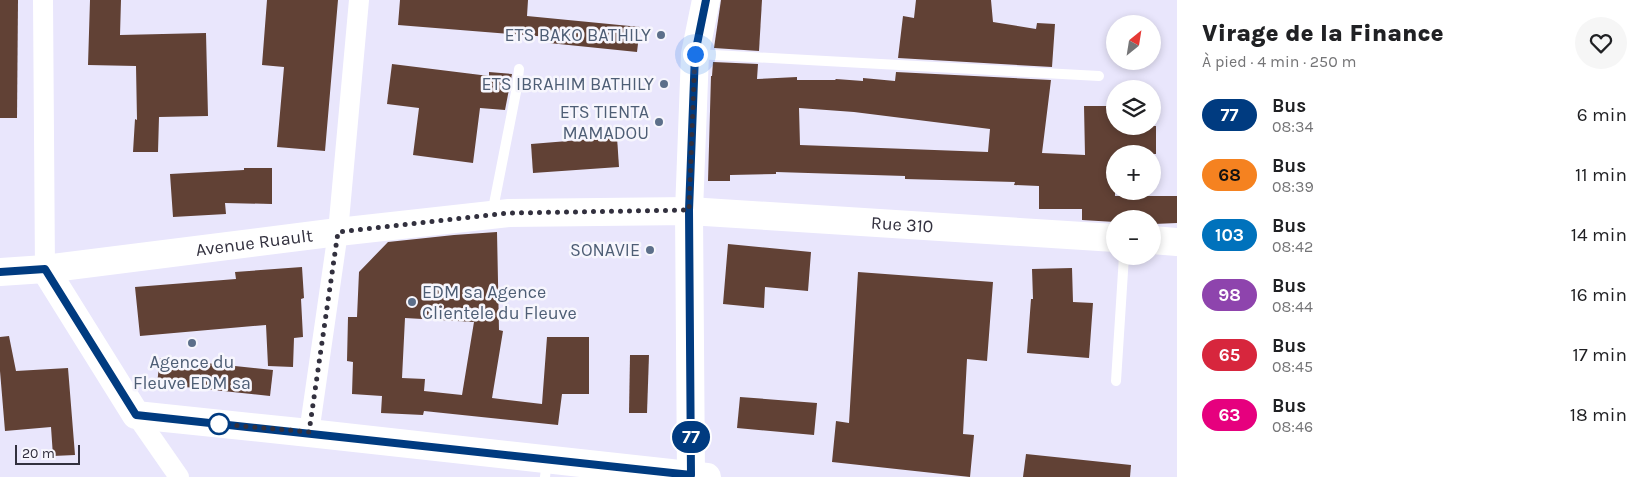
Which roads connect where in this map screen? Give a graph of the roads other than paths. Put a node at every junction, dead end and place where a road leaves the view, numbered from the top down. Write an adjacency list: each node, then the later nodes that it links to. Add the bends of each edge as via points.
1 (43, 0): 14 (street)
2 (359, 0): 9 (street)
3 (706, 0): 4 (street)
4 (695, 54): 6 (lane); 7 (street)
5 (519, 68): 8 (lane)
6 (1099, 76)
7 (689, 210): 8 (street, Avenue Ruault); 10 (street, Rue 310); 20 (street)
8 (491, 215): 9 (street, Avenue Ruault)
9 (338, 232): 14 (street, Avenue Ruault); 18 (street)
10 (1106, 237)
11 (1161, 241): 12 (street)
12 (1177, 242)
13 (1123, 265): 16 (lane)
14 (45, 269): 15 (street, Avenue Ruault); 17 (street)
15 (0, 272)
16 (1116, 381)
17 (136, 415): 18 (street); 21 (street)
18 (309, 432): 19 (street)
19 (546, 468): 20 (street)
20 (696, 476)
21 (179, 477)

